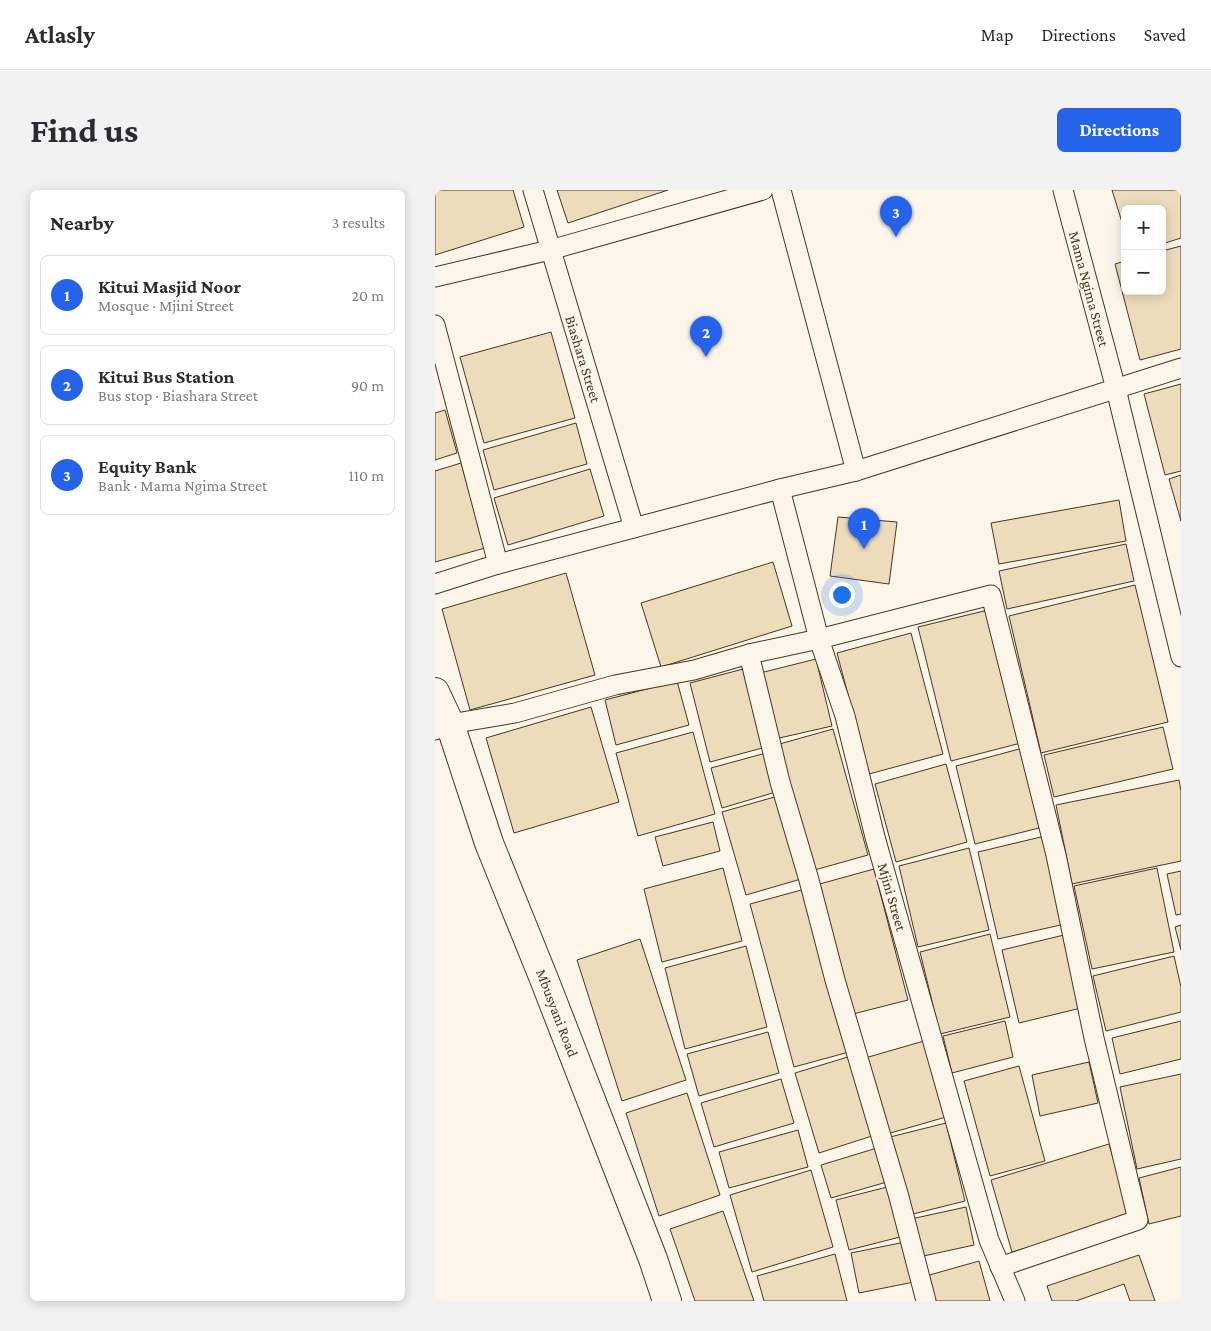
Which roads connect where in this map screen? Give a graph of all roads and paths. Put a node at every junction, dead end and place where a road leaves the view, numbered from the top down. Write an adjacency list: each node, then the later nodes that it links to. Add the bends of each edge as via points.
1 (533, 190): 5 (street, Biashara Street)
2 (763, 190): 5 (street)
3 (781, 190): 10 (street)
4 (1063, 190): 9 (street, Mama Ngima Street)
5 (550, 250): 6 (street); 12 (street, Biashara Street)
6 (435, 277)
7 (435, 326): 13 (street)
8 (1181, 368): 9 (street)
9 (1116, 389): 10 (street); 17 (street, Mama Ngima Street)
10 (856, 471): 11 (street)
11 (780, 489): 12 (street); 15 (street, Mjini Street)
12 (633, 528): 13 (street)
13 (498, 564): 14 (street)
14 (435, 584)
15 (819, 639): 16 (street); 20 (street, Mjini Street, via 845,716 875,837 989,1240); 20 (street, via 991,595 1056,855 1093,1038 1138,1220)
16 (749, 654): 19 (street, via 694,670 615,685 515,713); 22 (street, via 780,782)
17 (1181, 657)
18 (435, 692): 19 (street, Mbusyani Road)
19 (443, 727): 21 (street, Mbusyani Road)
20 (1000, 1267): 23 (street, Mjini Street)
21 (667, 1301)
22 (926, 1301)
23 (1015, 1301)

